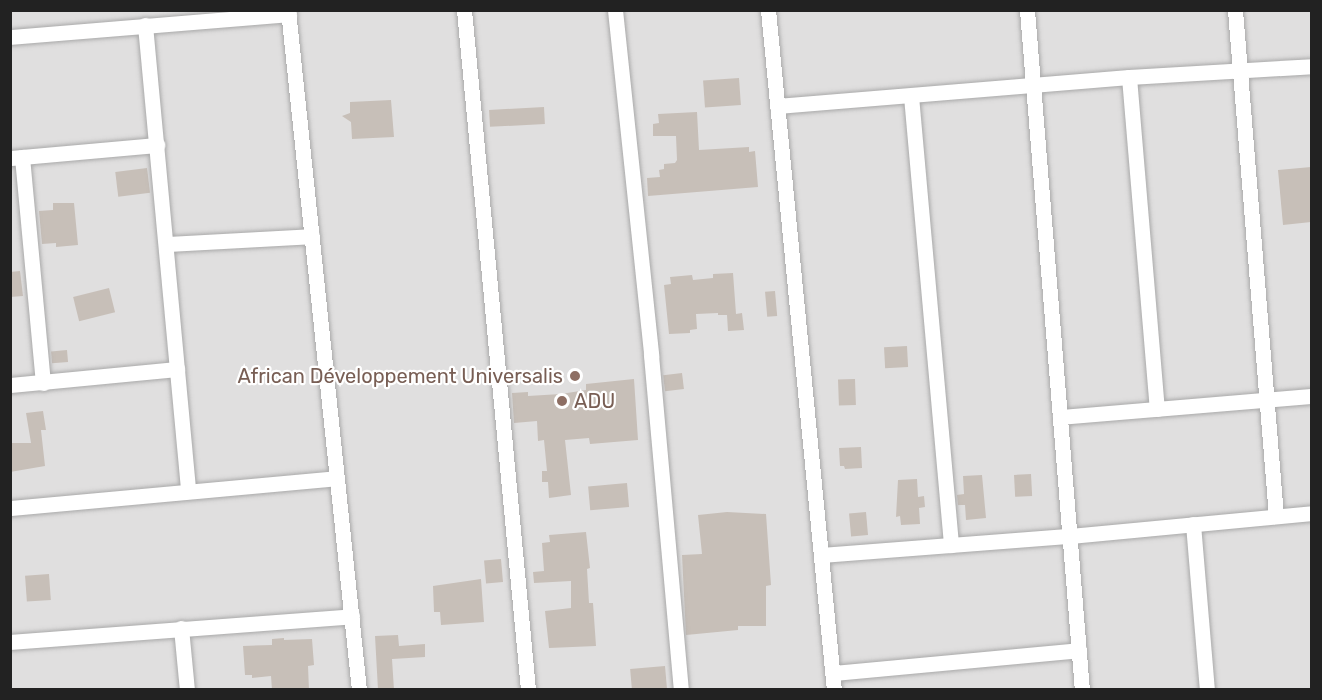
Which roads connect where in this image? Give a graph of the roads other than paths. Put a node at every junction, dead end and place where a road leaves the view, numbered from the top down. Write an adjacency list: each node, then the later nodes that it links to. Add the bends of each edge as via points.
1 (464, 10): 42 (street)
2 (615, 10): 43 (street)
3 (768, 10): 14 (street)
4 (1027, 10): 12 (street)
5 (1235, 10): 10 (street)
6 (288, 12): 7 (street); 17 (street)
7 (146, 25): 8 (street); 15 (street)
8 (10, 37)
9 (1311, 66): 10 (street)
10 (1241, 70): 11 (street); 23 (street)
11 (1129, 77): 12 (street); 24 (street)
12 (1034, 87): 13 (street); 25 (street)
13 (911, 96): 14 (street); 33 (street)
14 (777, 106): 34 (street)
15 (157, 145): 16 (street); 18 (street)
16 (16, 158): 20 (street)
17 (312, 236): 18 (street); 26 (street)
18 (166, 244): 19 (street)
19 (177, 369): 20 (street); 27 (street)
20 (43, 383): 21 (street)
21 (10, 385)
22 (1311, 396): 23 (street)
23 (1267, 400): 24 (street); 30 (street)
24 (1158, 408): 25 (street)
25 (1060, 417): 32 (street)
26 (337, 478): 27 (street); 35 (street)
27 (188, 491): 28 (street)
28 (10, 508)
29 (1311, 513): 30 (street)
30 (1276, 516): 31 (street)
31 (1193, 524): 32 (street); 46 (street)
32 (1070, 536): 33 (street); 38 (street)
33 (951, 545): 34 (street)
34 (821, 555): 39 (street)
35 (352, 616): 36 (street); 41 (street)
36 (181, 628): 37 (street); 40 (street)
37 (10, 642)
38 (1079, 651): 39 (street); 45 (street)
39 (833, 673): 44 (street)
40 (187, 690)
41 (359, 690)
42 (528, 690)
43 (681, 690)
44 (834, 690)
45 (1082, 690)
46 (1207, 690)

